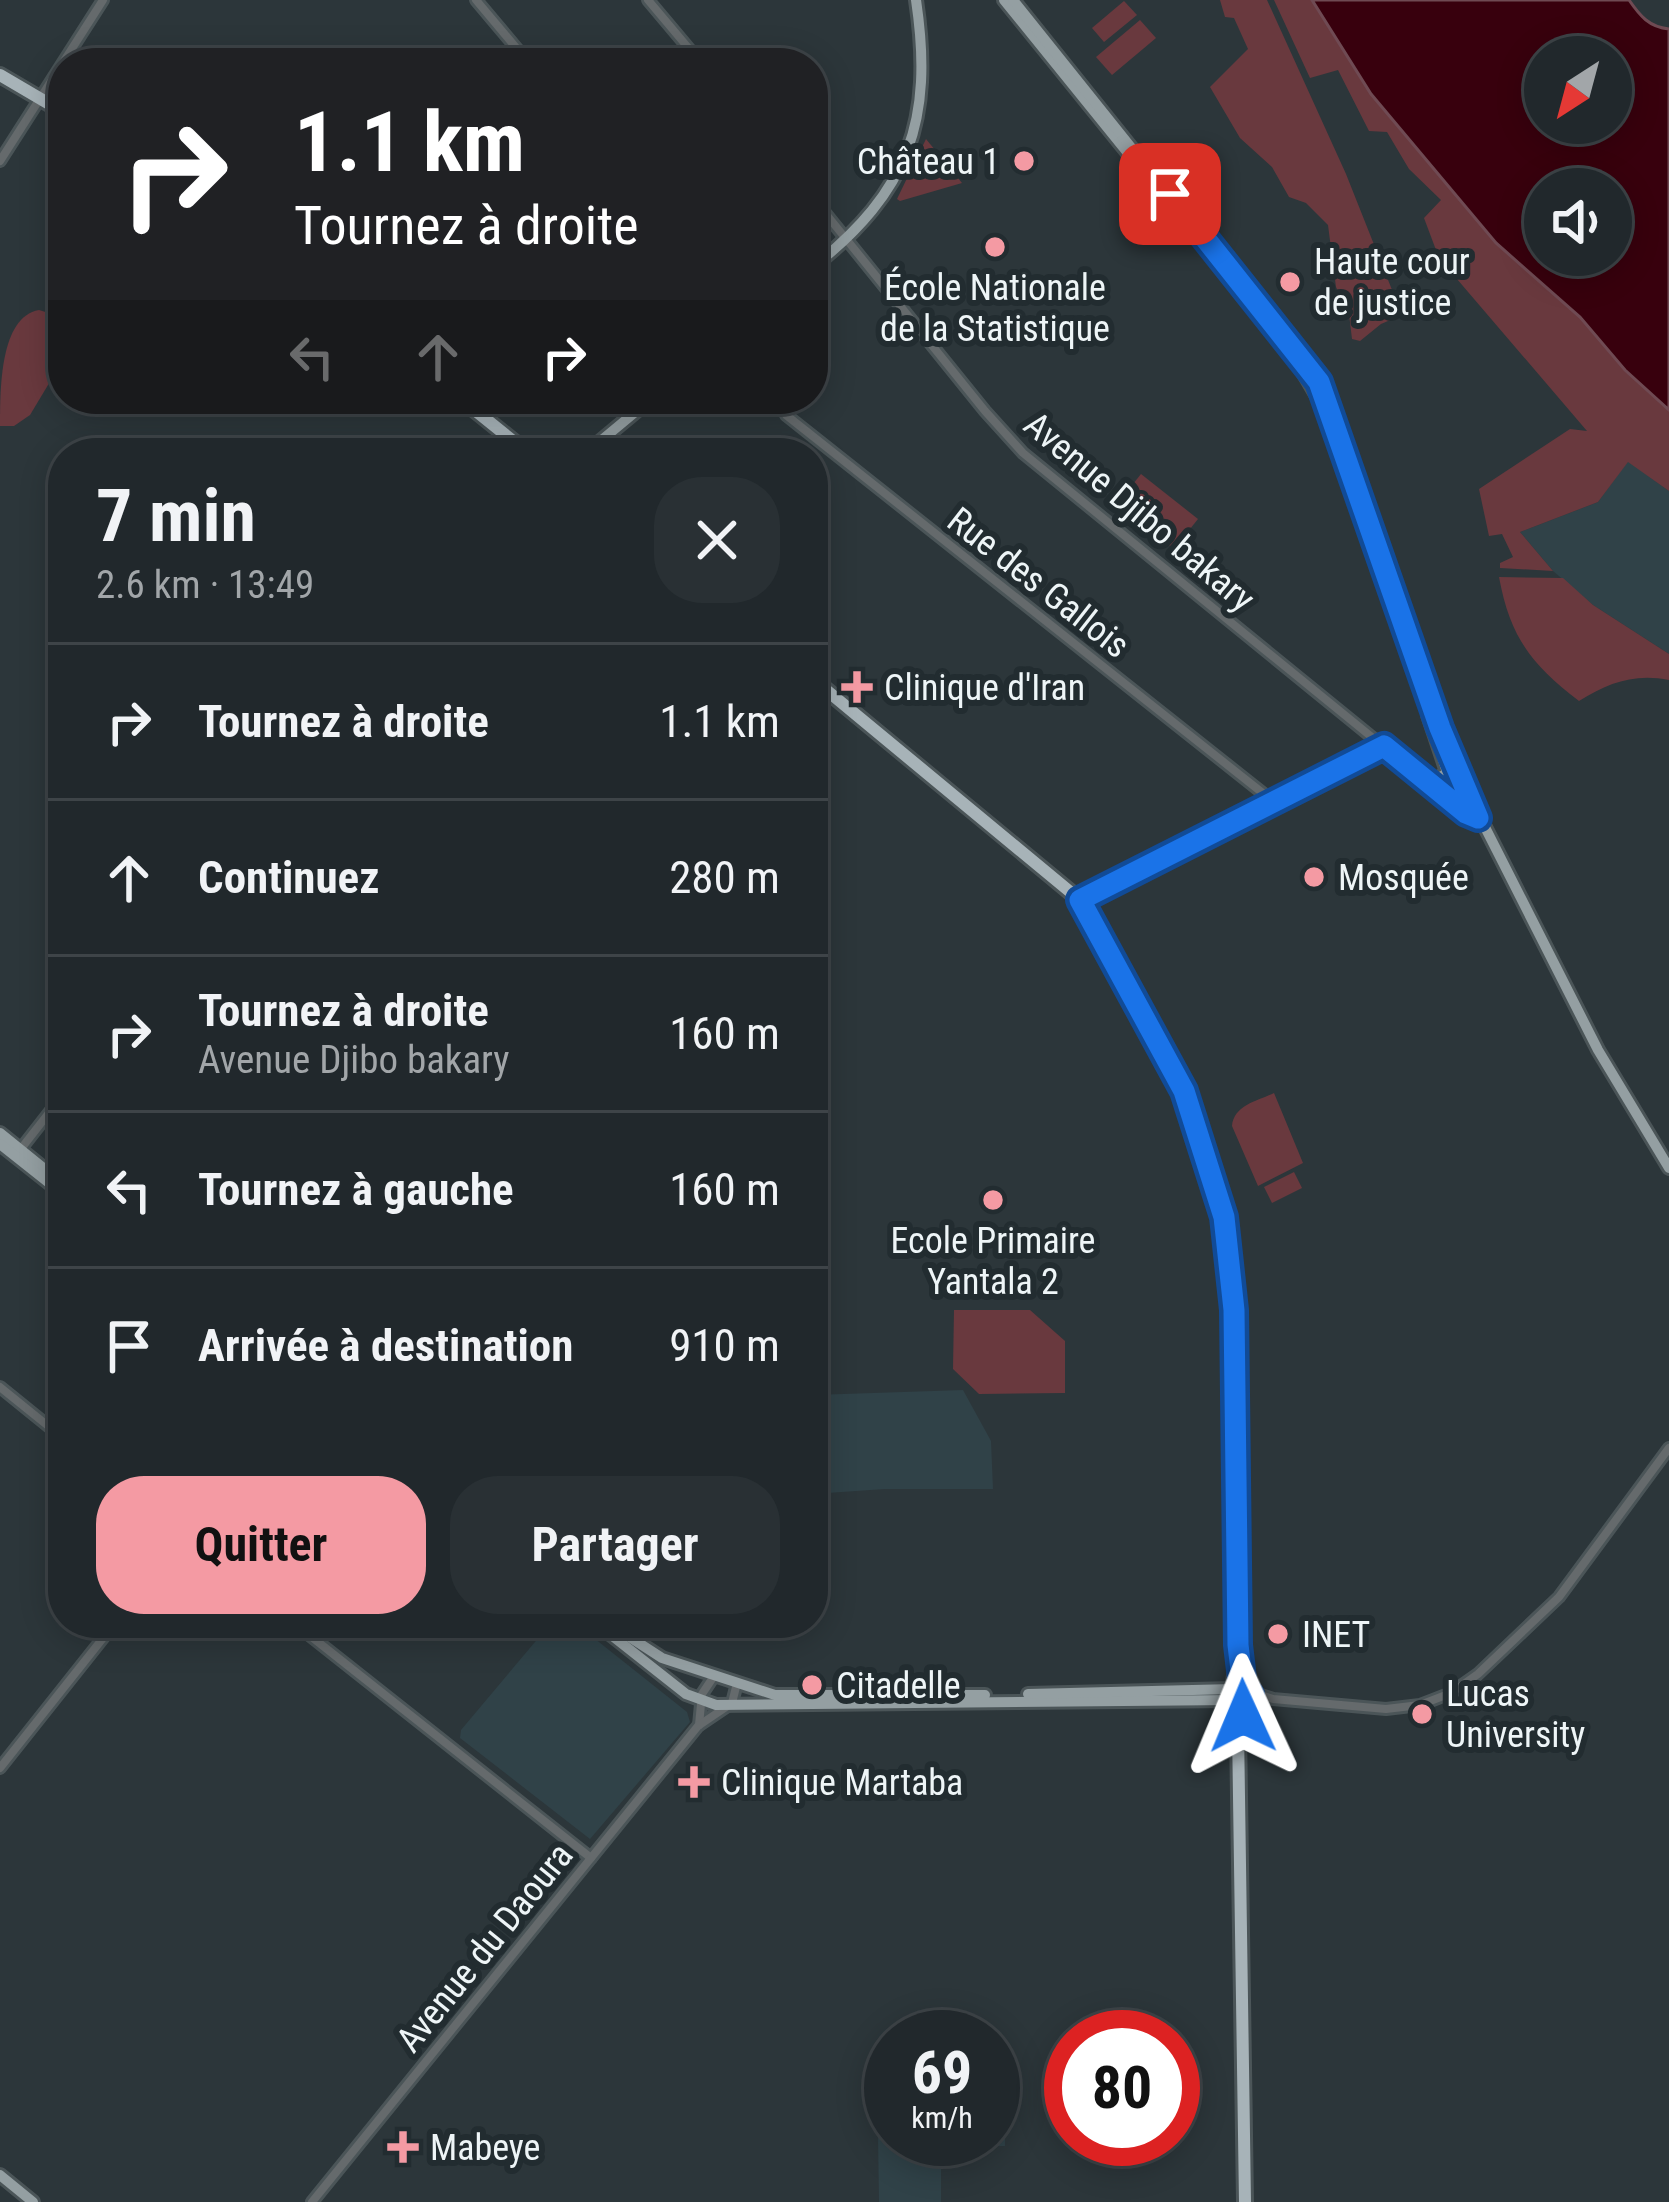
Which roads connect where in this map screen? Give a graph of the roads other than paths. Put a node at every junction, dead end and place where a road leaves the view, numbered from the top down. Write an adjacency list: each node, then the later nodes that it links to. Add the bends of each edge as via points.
1 (103, 0): 6 (street)
2 (476, 0): 7 (street)
3 (647, 0): 8 (street)
4 (916, 0): 16 (main road, via 923,63 913,139 886,196)
5 (1011, 3): 27 (main road, via 1319,382)
6 (72, 48)
7 (516, 48)
8 (688, 48)
9 (0, 75): 12 (highway)
10 (0, 85): 12 (highway)
11 (48, 86): 12 (street)
12 (38, 102): 13 (highway); 14 (street)
13 (48, 108)
14 (0, 161)
15 (828, 218): 16 (street, Avenue Djibo bakary)
16 (845, 240): 17 (main road); 26 (street, Avenue Djibo bakary, via 1022,453)
17 (828, 254)
18 (479, 414): 21 (highway)
19 (633, 414): 22 (main road)
20 (786, 414): 23 (street, Rue des Gallois)
21 (509, 438)
22 (604, 438)
23 (815, 438)
24 (828, 448): 29 (street, Rue des Gallois)
25 (828, 691): 31 (highway)
26 (1384, 746): 28 (street, Avenue Djibo bakary); 29 (street)
27 (1451, 770): 28 (main road); 30 (main road)
28 (1430, 783): 30 (street, Avenue Djibo bakary)
29 (1274, 802): 31 (street)
30 (1476, 818): 36 (main road)
31 (1080, 900): 48 (highway, via 1184,1091 1224,1217 1234,1310)
32 (48, 1114): 35 (street)
33 (0, 1133): 35 (main road)
34 (0, 1144): 35 (main road)
35 (18, 1152): 37 (main road); 38 (main road)
36 (1669, 1168)
37 (48, 1173)
38 (48, 1180)
39 (0, 1387): 40 (street)
40 (48, 1426)
41 (1669, 1448): 48 (street, via 1559,1597 1462,1687 1396,1708)
42 (103, 1638): 52 (street)
43 (313, 1638): 53 (street)
44 (616, 1638): 49 (main road)
45 (630, 1638): 46 (main road)
46 (714, 1676): 47 (main road); 49 (street)
47 (737, 1683): 48 (main road, via 787,1697); 50 (street)
48 (1240, 1696): 50 (main road); 57 (highway)
49 (700, 1702): 50 (main road); 51 (street)
50 (729, 1706): 51 (street, Avenue du Daoura)
51 (698, 1726): 53 (street, Avenue du Daoura)
52 (0, 1768)
53 (591, 1858): 56 (street, Avenue du Daoura)
54 (0, 2175): 55 (main road)
55 (33, 2202)
56 (312, 2202)
57 (1245, 2202)

